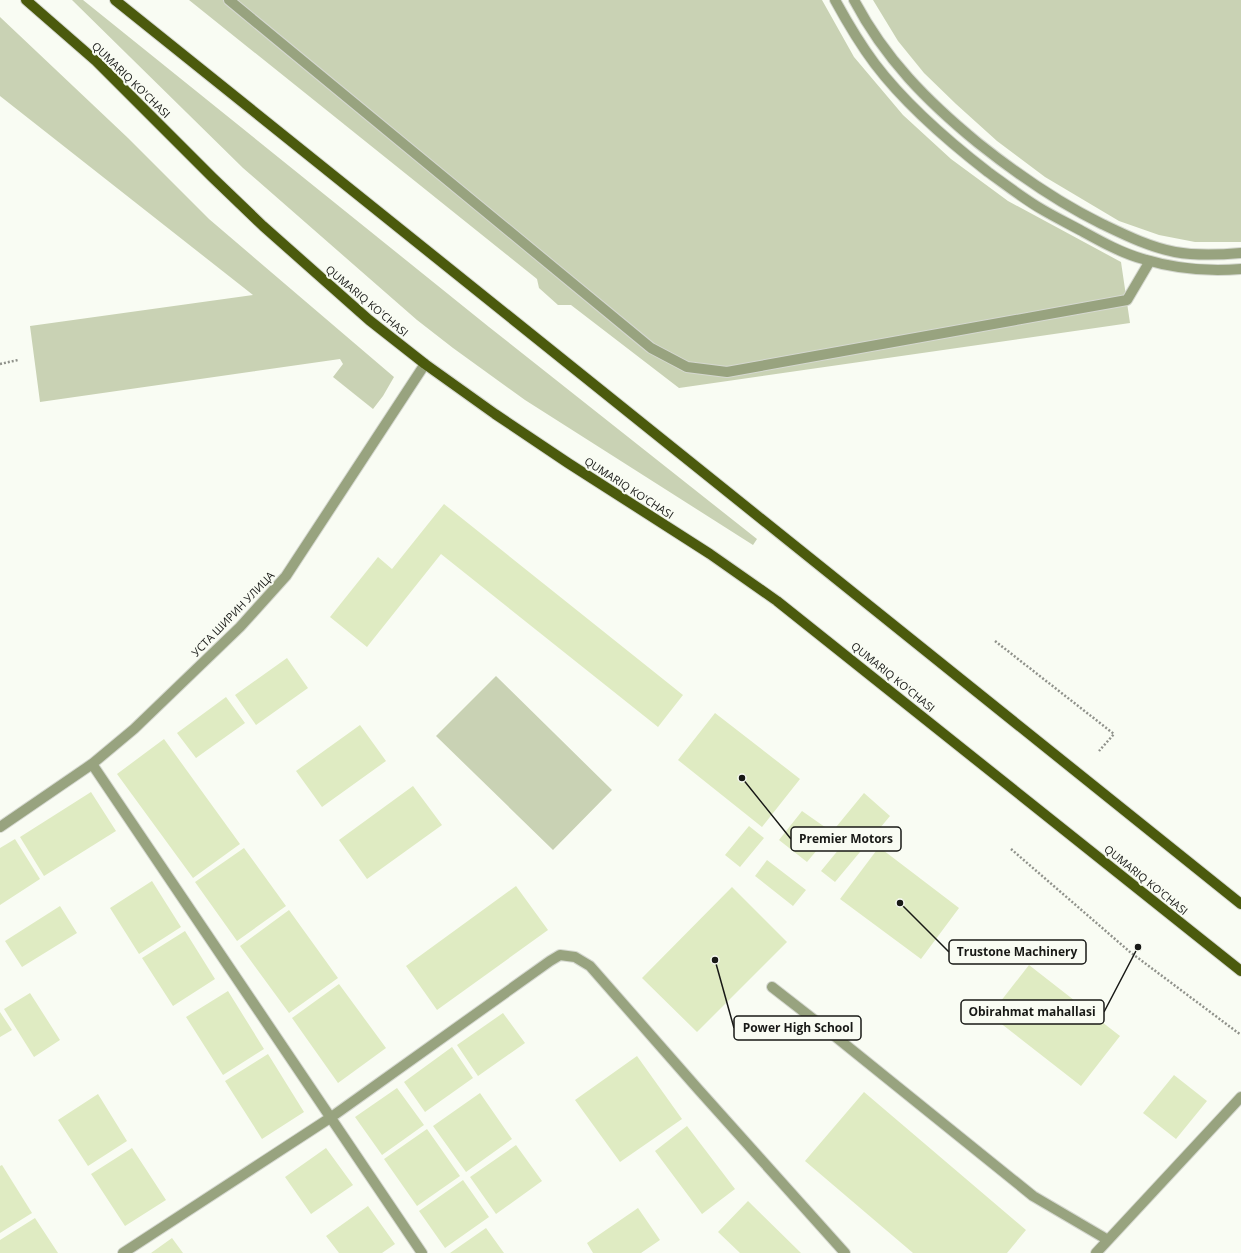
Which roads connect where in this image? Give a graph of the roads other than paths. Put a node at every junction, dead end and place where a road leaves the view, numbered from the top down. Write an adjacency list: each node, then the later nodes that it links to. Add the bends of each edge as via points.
1 (26, 0): 9 (main road, QUMARIQ KO'CHASI, via 96,61 263,226 369,320)
2 (115, 0): 12 (main road)
3 (229, 0): 7 (street, via 651,348 688,367 727,372 1126,300)
4 (835, 0): 7 (street, via 860,44 876,65 910,104 951,143 1042,210 1122,251)
5 (854, 0): 6 (street, via 888,54 919,90 979,144 1051,196 1101,224 1151,246 1202,255)
6 (1241, 253)
7 (1150, 261): 8 (street, via 1206,271)
8 (1241, 269)
9 (425, 364): 10 (street, УСТА ШИРИН УЛИЦА, via 286,576 240,627 134,729); 13 (main road, QUMARIQ KO'CHASI, via 495,414 778,601)
10 (92, 764): 11 (street, УСТА ШИРИН УЛИЦА); 16 (street)
11 (0, 827)
12 (1241, 904)
13 (1241, 971)
14 (772, 987): 17 (street, via 1034,1196)
15 (1241, 1097): 17 (street)
16 (330, 1118): 18 (street); 19 (street); 20 (street, via 550,961 560,955 575,957 590,966 602,979)
17 (1108, 1240): 21 (street)
18 (123, 1253)
19 (422, 1253)
20 (845, 1253)
21 (1096, 1253)

